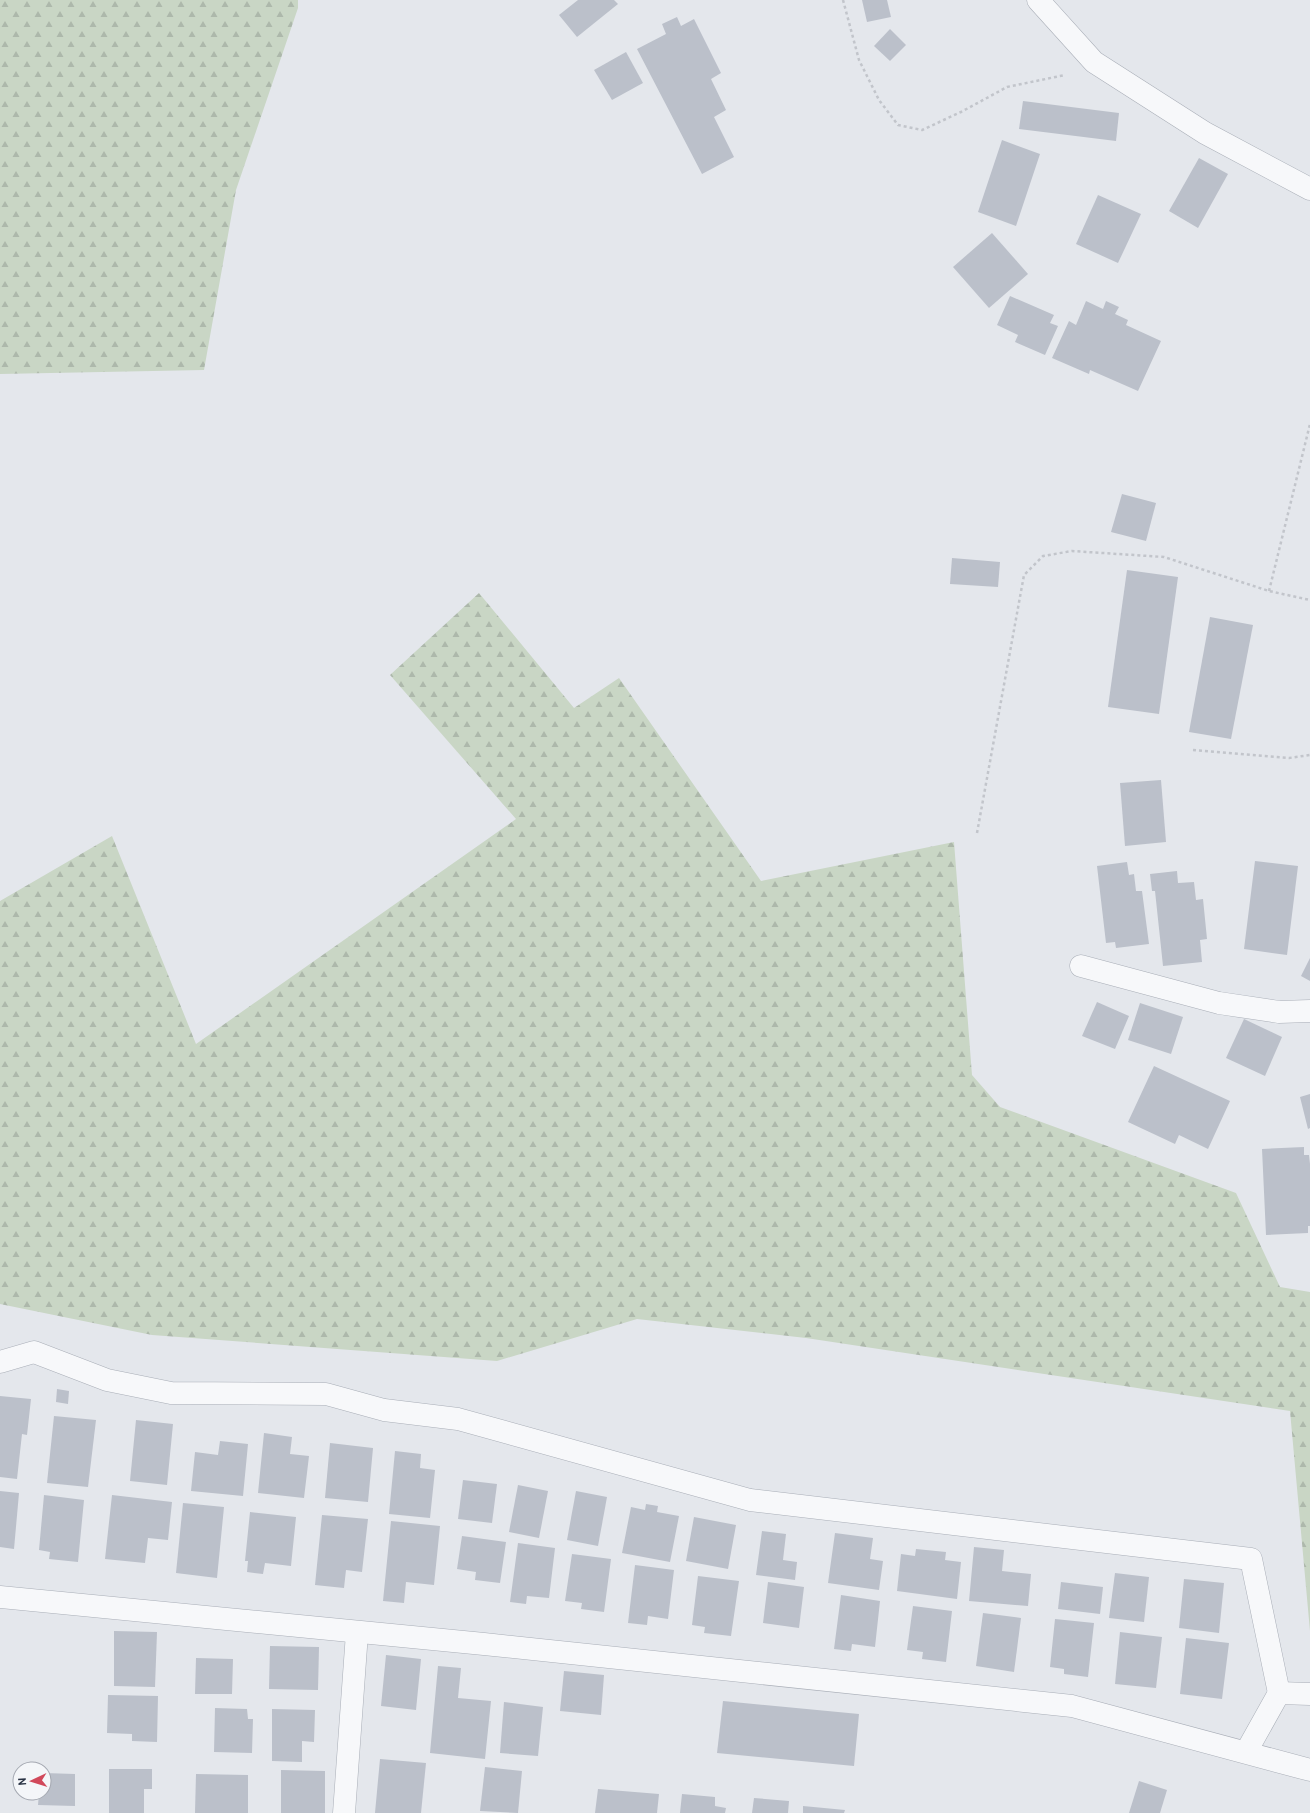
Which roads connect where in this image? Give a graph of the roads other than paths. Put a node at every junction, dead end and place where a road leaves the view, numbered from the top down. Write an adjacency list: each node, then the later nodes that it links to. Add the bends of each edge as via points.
1 (1038, 0): 2 (street, via 1094,62 1205,133)
2 (1310, 189)
3 (1081, 966): 4 (street, via 1219,1003 1279,1012)
4 (1310, 1011)
5 (0, 1362): 8 (street, via 34,1352 107,1380 171,1393 326,1394 384,1410 458,1419 750,1500 1251,1559)
6 (0, 1597): 7 (street)
7 (357, 1633): 10 (street, via 1072,1706); 12 (street)
8 (1279, 1693): 9 (street); 10 (street)
9 (1310, 1694)
10 (1246, 1752): 11 (street)
11 (1310, 1770)
12 (344, 1813)

